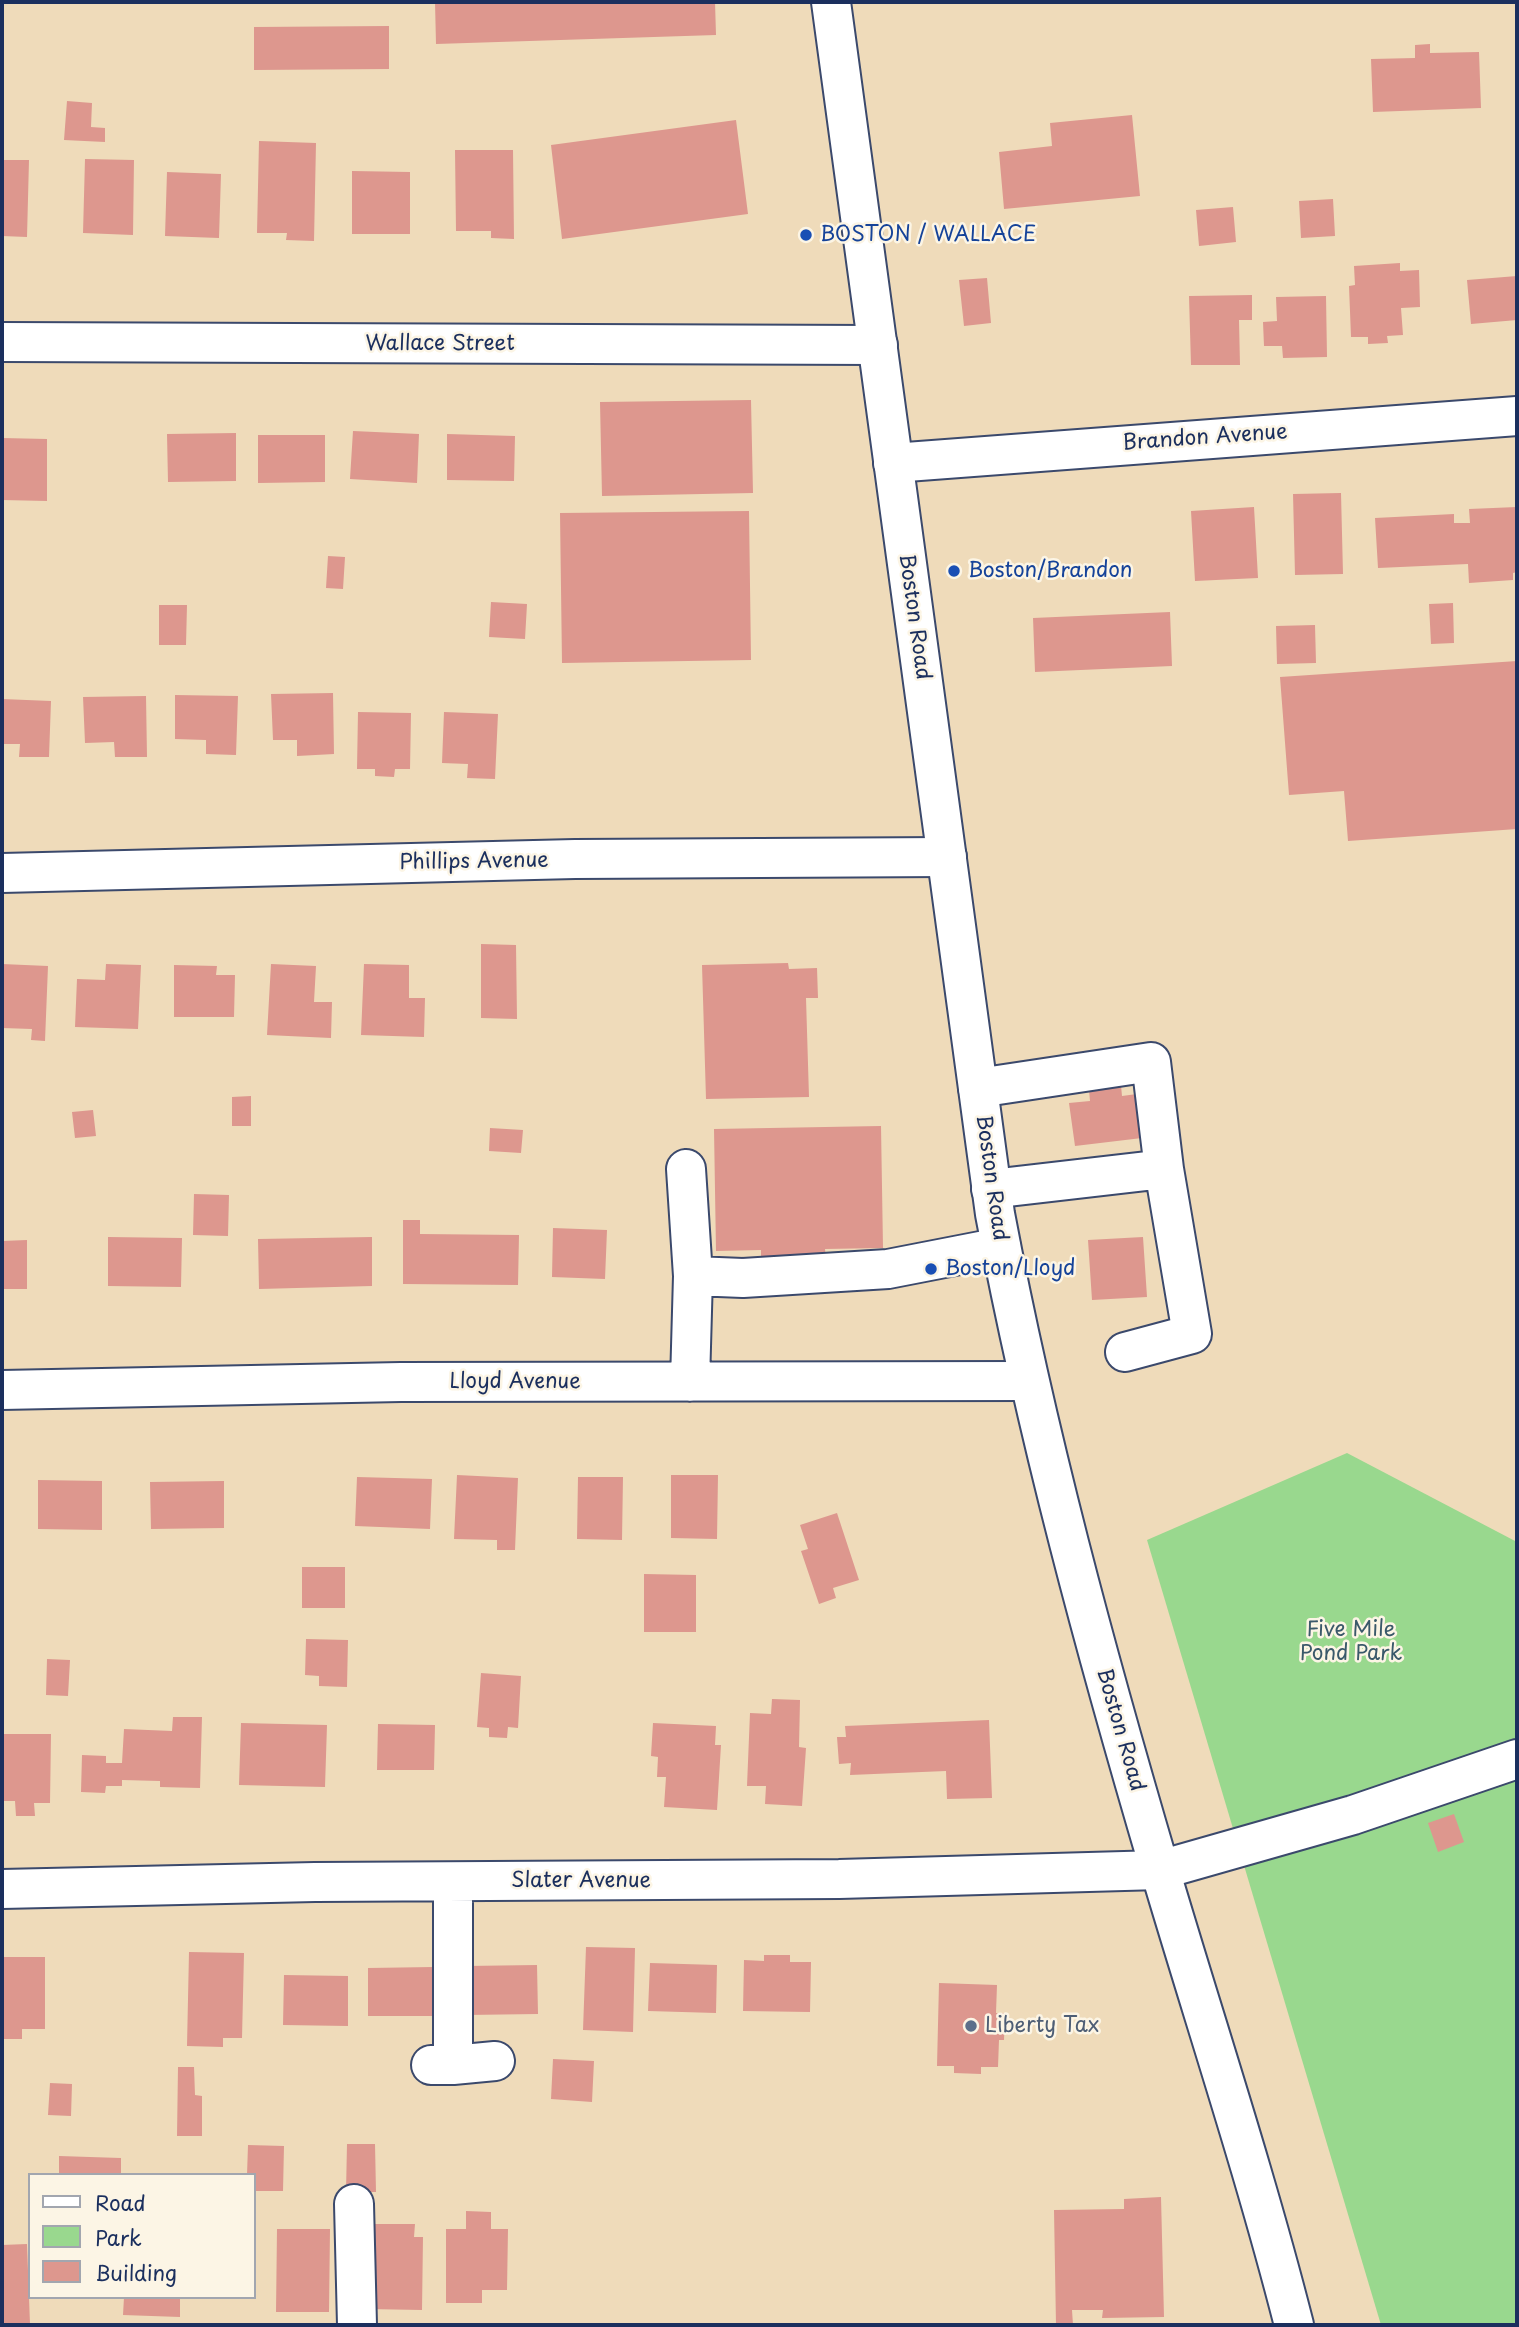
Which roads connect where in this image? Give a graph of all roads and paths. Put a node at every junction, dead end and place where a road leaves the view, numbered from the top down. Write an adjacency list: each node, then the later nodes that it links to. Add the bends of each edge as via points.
1 (831, 2): 3 (street, Boston Road)
2 (2, 342): 3 (street, Wallace Street)
3 (878, 345): 5 (street, Boston Road)
4 (1517, 416): 5 (street, Brandon Avenue)
5 (893, 463): 6 (street, Boston Road)
6 (947, 857): 7 (street, Phillips Avenue, via 575,859); 8 (street, Boston Road)
7 (2, 873)
8 (978, 1088): 10 (street, via 1150,1062); 11 (street, Boston Road)
9 (686, 1169): 13 (street)
10 (1164, 1169): 11 (street); 14 (street, via 1192,1334)
11 (991, 1189): 12 (street, Boston Road)
12 (1001, 1247): 13 (street, via 888,1269 743,1278); 15 (street, Boston Road)
13 (693, 1276): 16 (street)
14 (1125, 1352)
15 (1028, 1381): 16 (street, Lloyd Avenue); 19 (street, Boston Road, via 1065,1536)
16 (690, 1382): 17 (street, Lloyd Avenue)
17 (2, 1390)
18 (1508, 1772): 19 (street, Slater Avenue)
19 (1160, 1870): 20 (street, Slater Avenue, via 839,1879); 25 (street, Boston Road)
20 (453, 1882): 21 (street, Slater Avenue); 22 (street, via 442,2065)
21 (2, 1889)
22 (495, 2061)
23 (354, 2204): 24 (street)
24 (357, 2325)
25 (1294, 2325)

